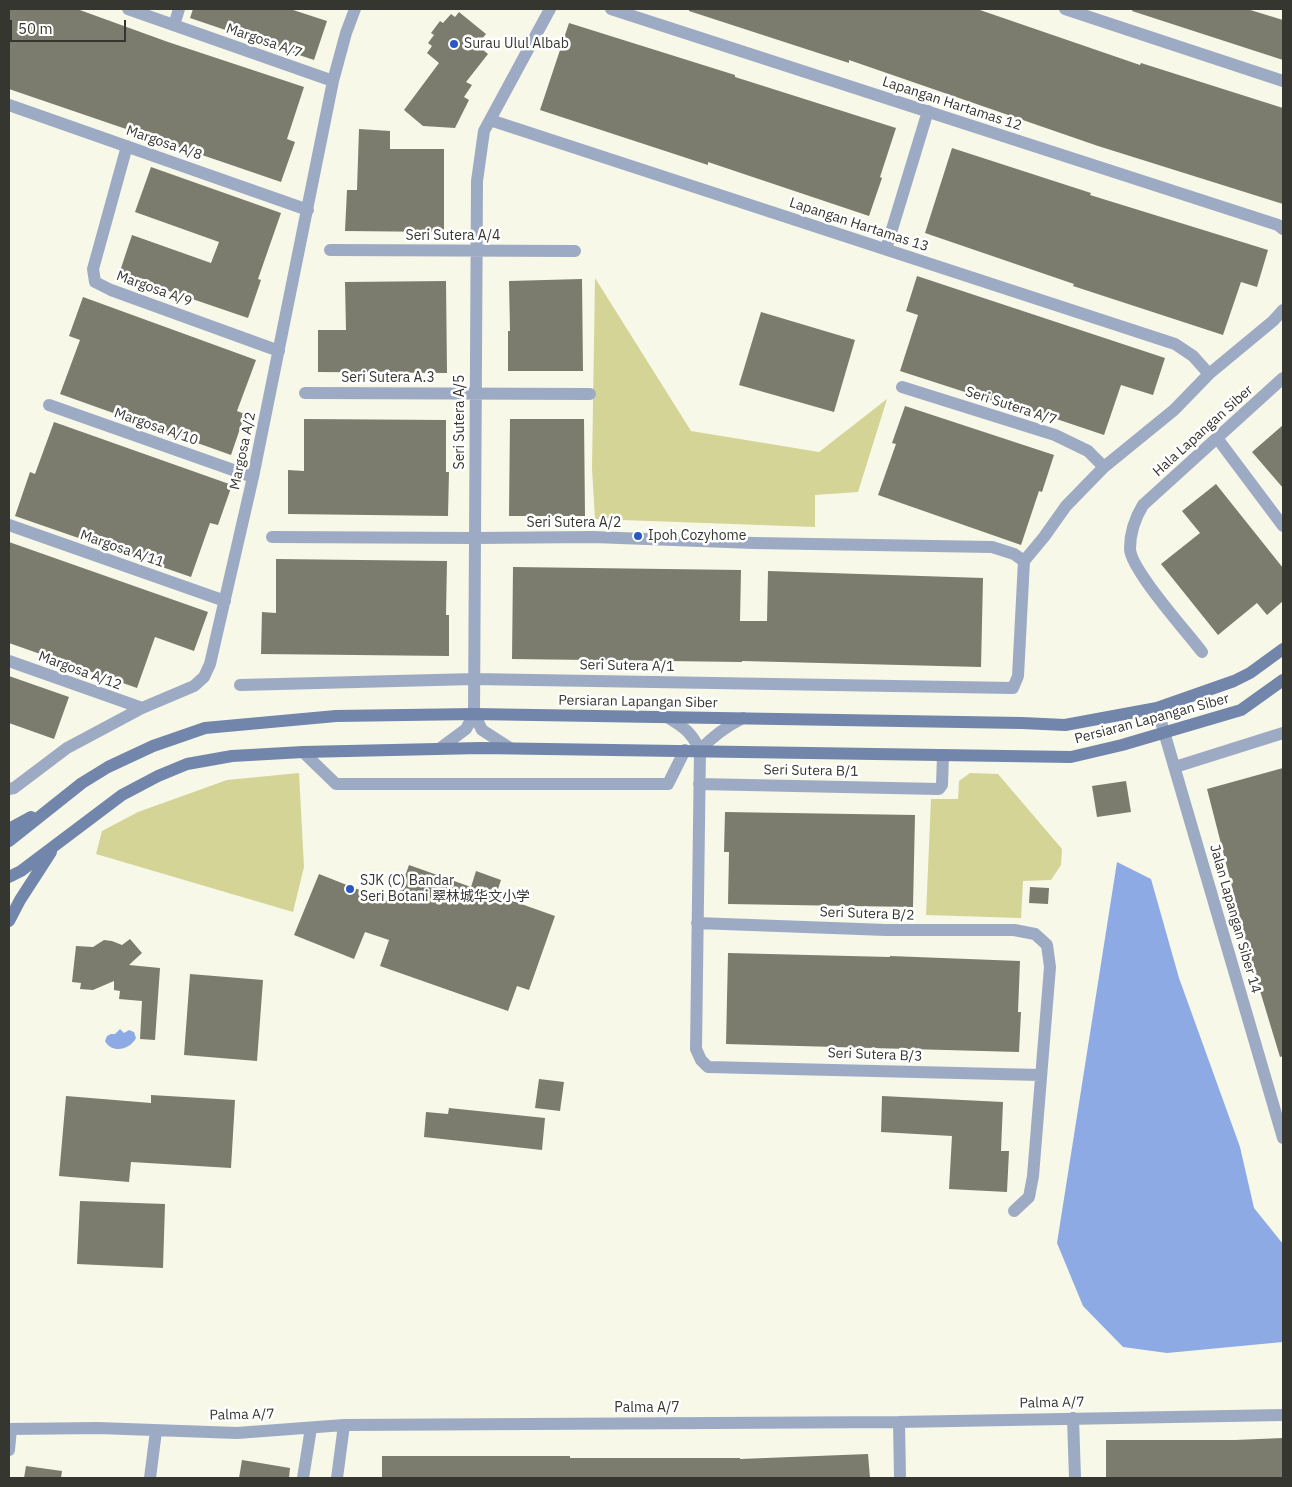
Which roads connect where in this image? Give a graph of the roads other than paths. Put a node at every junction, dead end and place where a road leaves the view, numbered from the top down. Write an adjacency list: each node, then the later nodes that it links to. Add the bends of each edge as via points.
1 (128, 9): 7 (street, Margosa A/7)
2 (179, 9): 7 (street)
3 (354, 9): 8 (street, Margosa A/2)
4 (550, 9): 12 (street)
5 (611, 9): 11 (street, Lapangan Hartamas 12)
6 (1065, 9): 9 (street)
7 (174, 25): 8 (street, Margosa A/7)
8 (333, 81): 14 (street, Margosa A/2)
9 (1283, 81)
10 (9, 104): 13 (street, Margosa A/8)
11 (928, 111): 15 (street, Lapangan Hartamas 12); 16 (street)
12 (487, 126): 16 (street, Lapangan Hartamas 13); 19 (street, Seri Sutera A/5, via 477,180)
13 (127, 146): 14 (street, Margosa A/8); 21 (street, Margosa A/9, via 93,269 95,282)
14 (308, 210): 21 (street, Margosa A/2)
15 (1283, 229)
16 (886, 249): 22 (street, Lapangan Hartamas 13, via 1175,344 1194,356)
17 (330, 250): 19 (street, Seri Sutera A/4)
18 (575, 251): 19 (street, Seri Sutera A/4)
19 (476, 252): 26 (street, Seri Sutera A/5)
20 (1283, 310): 22 (street)
21 (280, 351): 31 (street, Margosa A/2)
22 (1209, 374): 30 (street, via 1174,410)
23 (1283, 378): 29 (street, Hala Lapangan Siber)
24 (902, 387): 30 (street, Seri Sutera A/7, via 1055,435 1088,451)
25 (305, 393): 26 (street, Seri Sutera A.3)
26 (475, 394): 27 (street, Seri Sutera A.3); 35 (street, Seri Sutera A/5)
27 (590, 394)
28 (49, 405): 31 (street, Margosa A/10)
29 (1217, 438): 33 (street); 39 (street, Hala Lapangan Siber, via 1142,505 1135,517 1130,550 1140,574)
30 (1104, 467): 36 (street, via 1066,506)
31 (253, 477): 37 (street, Margosa A/2)
32 (9, 525): 37 (street, Margosa A/11)
33 (1283, 526)
34 (272, 537): 35 (street, Seri Sutera A/2)
35 (475, 538): 36 (street, Seri Sutera A/2, via 593,537 992,547); 41 (street, Seri Sutera A/5)
36 (1024, 561): 41 (street, Seri Sutera A/1, via 1018,676 1013,688)
37 (225, 601): 44 (street, Margosa A/2, via 204,677 194,686)
38 (1283, 649): 45 (main road, Persiaran Lapangan Siber, via 1250,674)
39 (1202, 652)
40 (9, 661): 44 (street, Margosa A/12)
41 (474, 679): 43 (street, Seri Sutera A/1); 46 (street, Seri Sutera A/5)
42 (1283, 680): 49 (main road, Persiaran Lapangan Siber, via 1241,710)
43 (240, 685)
44 (142, 708): 59 (street, Margosa A/2, via 67,748)
45 (1157, 708): 48 (main road, Persiaran Lapangan Siber, via 1065,726); 49 (street, Jalan Lapangan Siber 14)
46 (474, 714): 47 (main road, Persiaran Lapangan Siber); 51 (street, via 482,730); 52 (street, via 466,729); 60 (main road, Persiaran Lapangan Siber, via 336,716 205,728 153,746 108,767)
47 (667, 717): 48 (main road, Persiaran Lapangan Siber); 54 (street, via 692,735)
48 (743, 718): 54 (street, via 726,726)
49 (1165, 733): 56 (main road, Persiaran Lapangan Siber, via 1071,757); 57 (street, Jalan Lapangan Siber 14)
50 (1283, 733): 57 (street)
51 (510, 748): 52 (main road, Persiaran Lapangan Siber); 53 (main road, Persiaran Lapangan Siber)
52 (438, 749): 55 (main road, Persiaran Lapangan Siber)
53 (685, 750): 54 (main road, Persiaran Lapangan Siber); 55 (street, via 668,784 336,784)
54 (700, 750): 56 (main road, Persiaran Lapangan Siber); 58 (street)
55 (303, 752): 63 (main road, Persiaran Lapangan Siber, via 232,756 188,764 122,795)
56 (943, 755): 58 (street, Seri Sutera B/1, via 942,785 939,789)
57 (1175, 767): 68 (street, Jalan Lapangan Siber 14)
58 (699, 784): 66 (street)
59 (9, 789)
60 (58, 802): 61 (main road); 62 (main road, Persiaran Lapangan Siber)
61 (9, 829)
62 (9, 841)
63 (55, 846): 64 (main road, Persiaran Lapangan Siber); 65 (main road)
64 (9, 877)
65 (9, 921)
66 (698, 923): 67 (street, Seri Sutera B/3, via 696,1049 708,1067); 67 (street, Seri Sutera B/2, via 886,930 1014,930 1035,934 1047,945 1050,967)
67 (1041, 1075): 69 (street, via 1033,1176 1029,1196)
68 (1282, 1133)
69 (1014, 1211)
70 (1283, 1415): 71 (street, Palma A/7)
71 (1073, 1418): 72 (street, Palma A/7); 82 (street)
72 (899, 1422): 73 (street, Palma A/7); 81 (street)
73 (344, 1425): 74 (street, Palma A/7); 80 (street)
74 (310, 1428): 76 (street, Palma A/7, via 237,1433); 79 (street)
75 (10, 1429): 76 (street, Palma A/7); 77 (street)
76 (156, 1431): 78 (street)
77 (9, 1450)
78 (150, 1478)
79 (304, 1478)
80 (336, 1478)
81 (900, 1478)
82 (1075, 1478)

